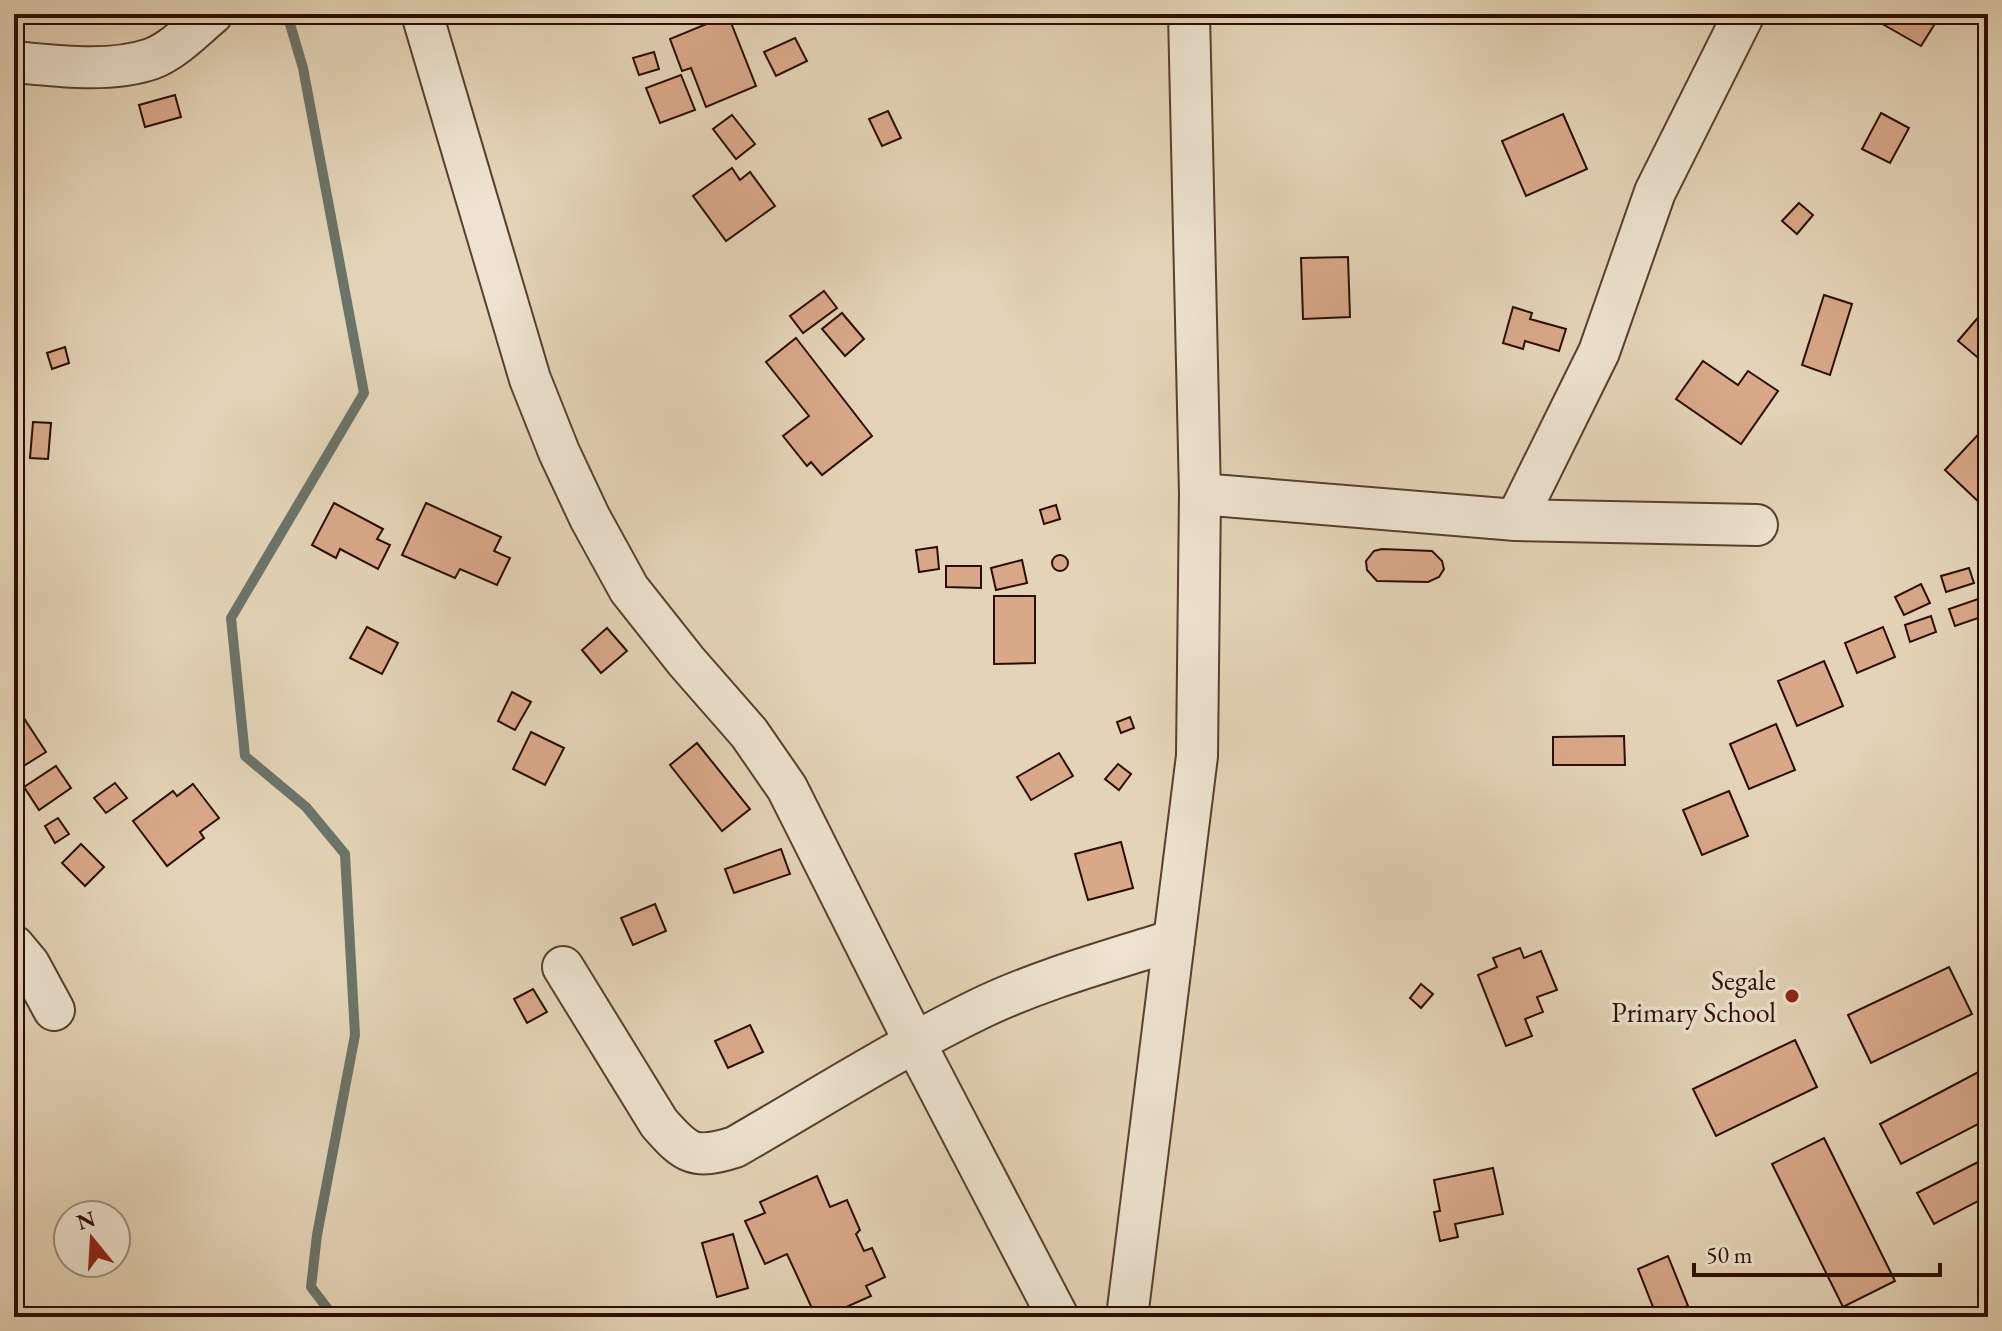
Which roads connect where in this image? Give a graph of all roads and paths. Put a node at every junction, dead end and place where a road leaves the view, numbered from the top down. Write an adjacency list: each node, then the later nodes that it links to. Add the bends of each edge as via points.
1 (212, 14): 5 (street, via 154,58 96,66)
2 (422, 14): 13 (street, via 530,379 590,518 629,589 749,733 787,788)
3 (1189, 14): 6 (street)
4 (1744, 14): 7 (street, via 1655,192 1599,352)
5 (14, 62)
6 (1200, 494): 7 (street); 9 (street, via 1197,756)
7 (1516, 520): 8 (street)
8 (1757, 525)
9 (1174, 940): 13 (street, via 1023,990); 15 (street)
10 (14, 946): 12 (street)
11 (563, 967): 13 (street, via 659,1123 692,1155 735,1147)
12 (54, 1010)
13 (915, 1043): 14 (street)
14 (1058, 1317)
15 (1127, 1317)

